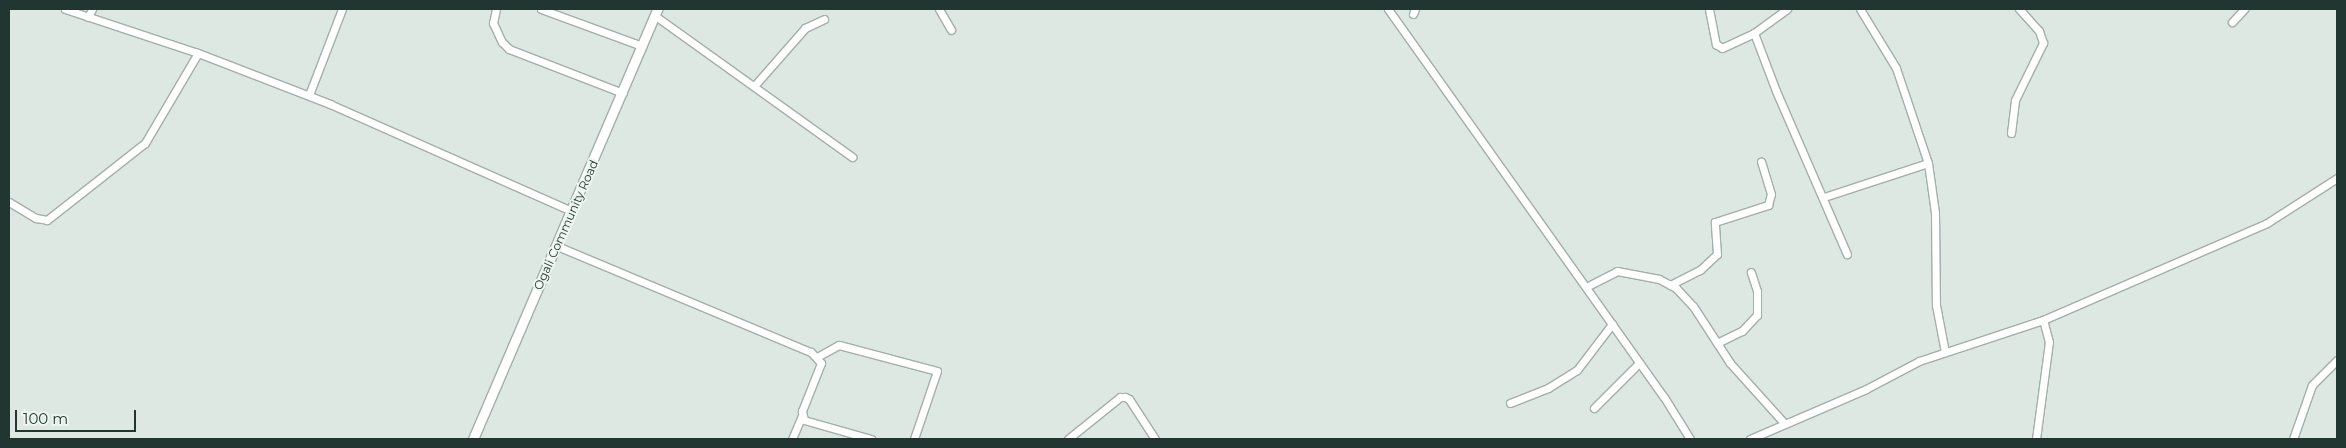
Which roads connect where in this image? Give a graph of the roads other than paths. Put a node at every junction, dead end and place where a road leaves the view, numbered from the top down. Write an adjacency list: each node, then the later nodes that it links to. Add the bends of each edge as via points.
1 (65, 9): 14 (street)
2 (92, 9): 14 (street)
3 (342, 9): 23 (street)
4 (496, 9): 22 (street, via 493,23 509,49)
5 (541, 9): 19 (street)
6 (939, 9): 17 (street)
7 (1388, 9): 36 (street)
8 (1709, 9): 18 (street, via 1718,47)
9 (1787, 9): 18 (street)
10 (1860, 9): 27 (street, via 1896,68)
11 (2019, 9): 24 (street, via 2039,31 2043,44 2015,100)
12 (2244, 9): 16 (street)
13 (655, 12): 19 (street, Ogali Community Road); 21 (street, via 729,70)
14 (88, 17): 20 (street)
15 (824, 19): 21 (street, via 805,28)
16 (2232, 22)
17 (951, 30)
18 (1754, 34): 29 (street, via 1776,92)
19 (642, 46): 22 (street, Ogali Community Road)
20 (198, 53): 23 (street); 30 (street, via 145,143 47,220 36,218)
21 (755, 85): 25 (street)
22 (623, 93): 31 (street, Ogali Community Road)
23 (309, 95): 31 (street)
24 (2011, 133)
25 (852, 157)
26 (1760, 162): 35 (street, via 1772,194 1768,206 1715,222 1718,254 1700,270)
27 (1928, 163): 29 (street); 40 (street, via 1935,213 1936,305)
28 (2337, 178): 37 (street, via 2267,223)
29 (1824, 196): 33 (street)
30 (9, 202)
31 (572, 211): 32 (street, Ogali Community Road)
32 (557, 246): 41 (street); 48 (street, Ogali Community Road)
33 (1847, 254)
34 (1751, 272): 39 (street, via 1757,291 1757,315 1742,331)
35 (1670, 285): 36 (street, via 1659,279 1616,271); 39 (street, via 1693,306)
36 (1586, 287): 38 (street)
37 (2043, 320): 40 (street); 56 (street, via 2049,342)
38 (1612, 324): 43 (street); 44 (street, via 1577,370 1548,388)
39 (1717, 343): 47 (street, via 1730,363)
40 (1945, 352): 47 (street)
41 (817, 356): 46 (street, via 820,363 818,373); 51 (street, via 839,345 938,371)
42 (2337, 360): 57 (street, via 2312,385)
43 (1640, 363): 45 (street); 54 (street)
44 (1510, 404)
45 (1594, 408)
46 (802, 416): 49 (street); 50 (street, via 804,420)
47 (1784, 423): 55 (street)
48 (473, 439)
49 (792, 439)
50 (871, 439)
51 (914, 439)
52 (1068, 439): 53 (street, via 1120,397 1130,399)
53 (1155, 439)
54 (1690, 439)
55 (1750, 439)
56 (2036, 439)
57 (2293, 439)

